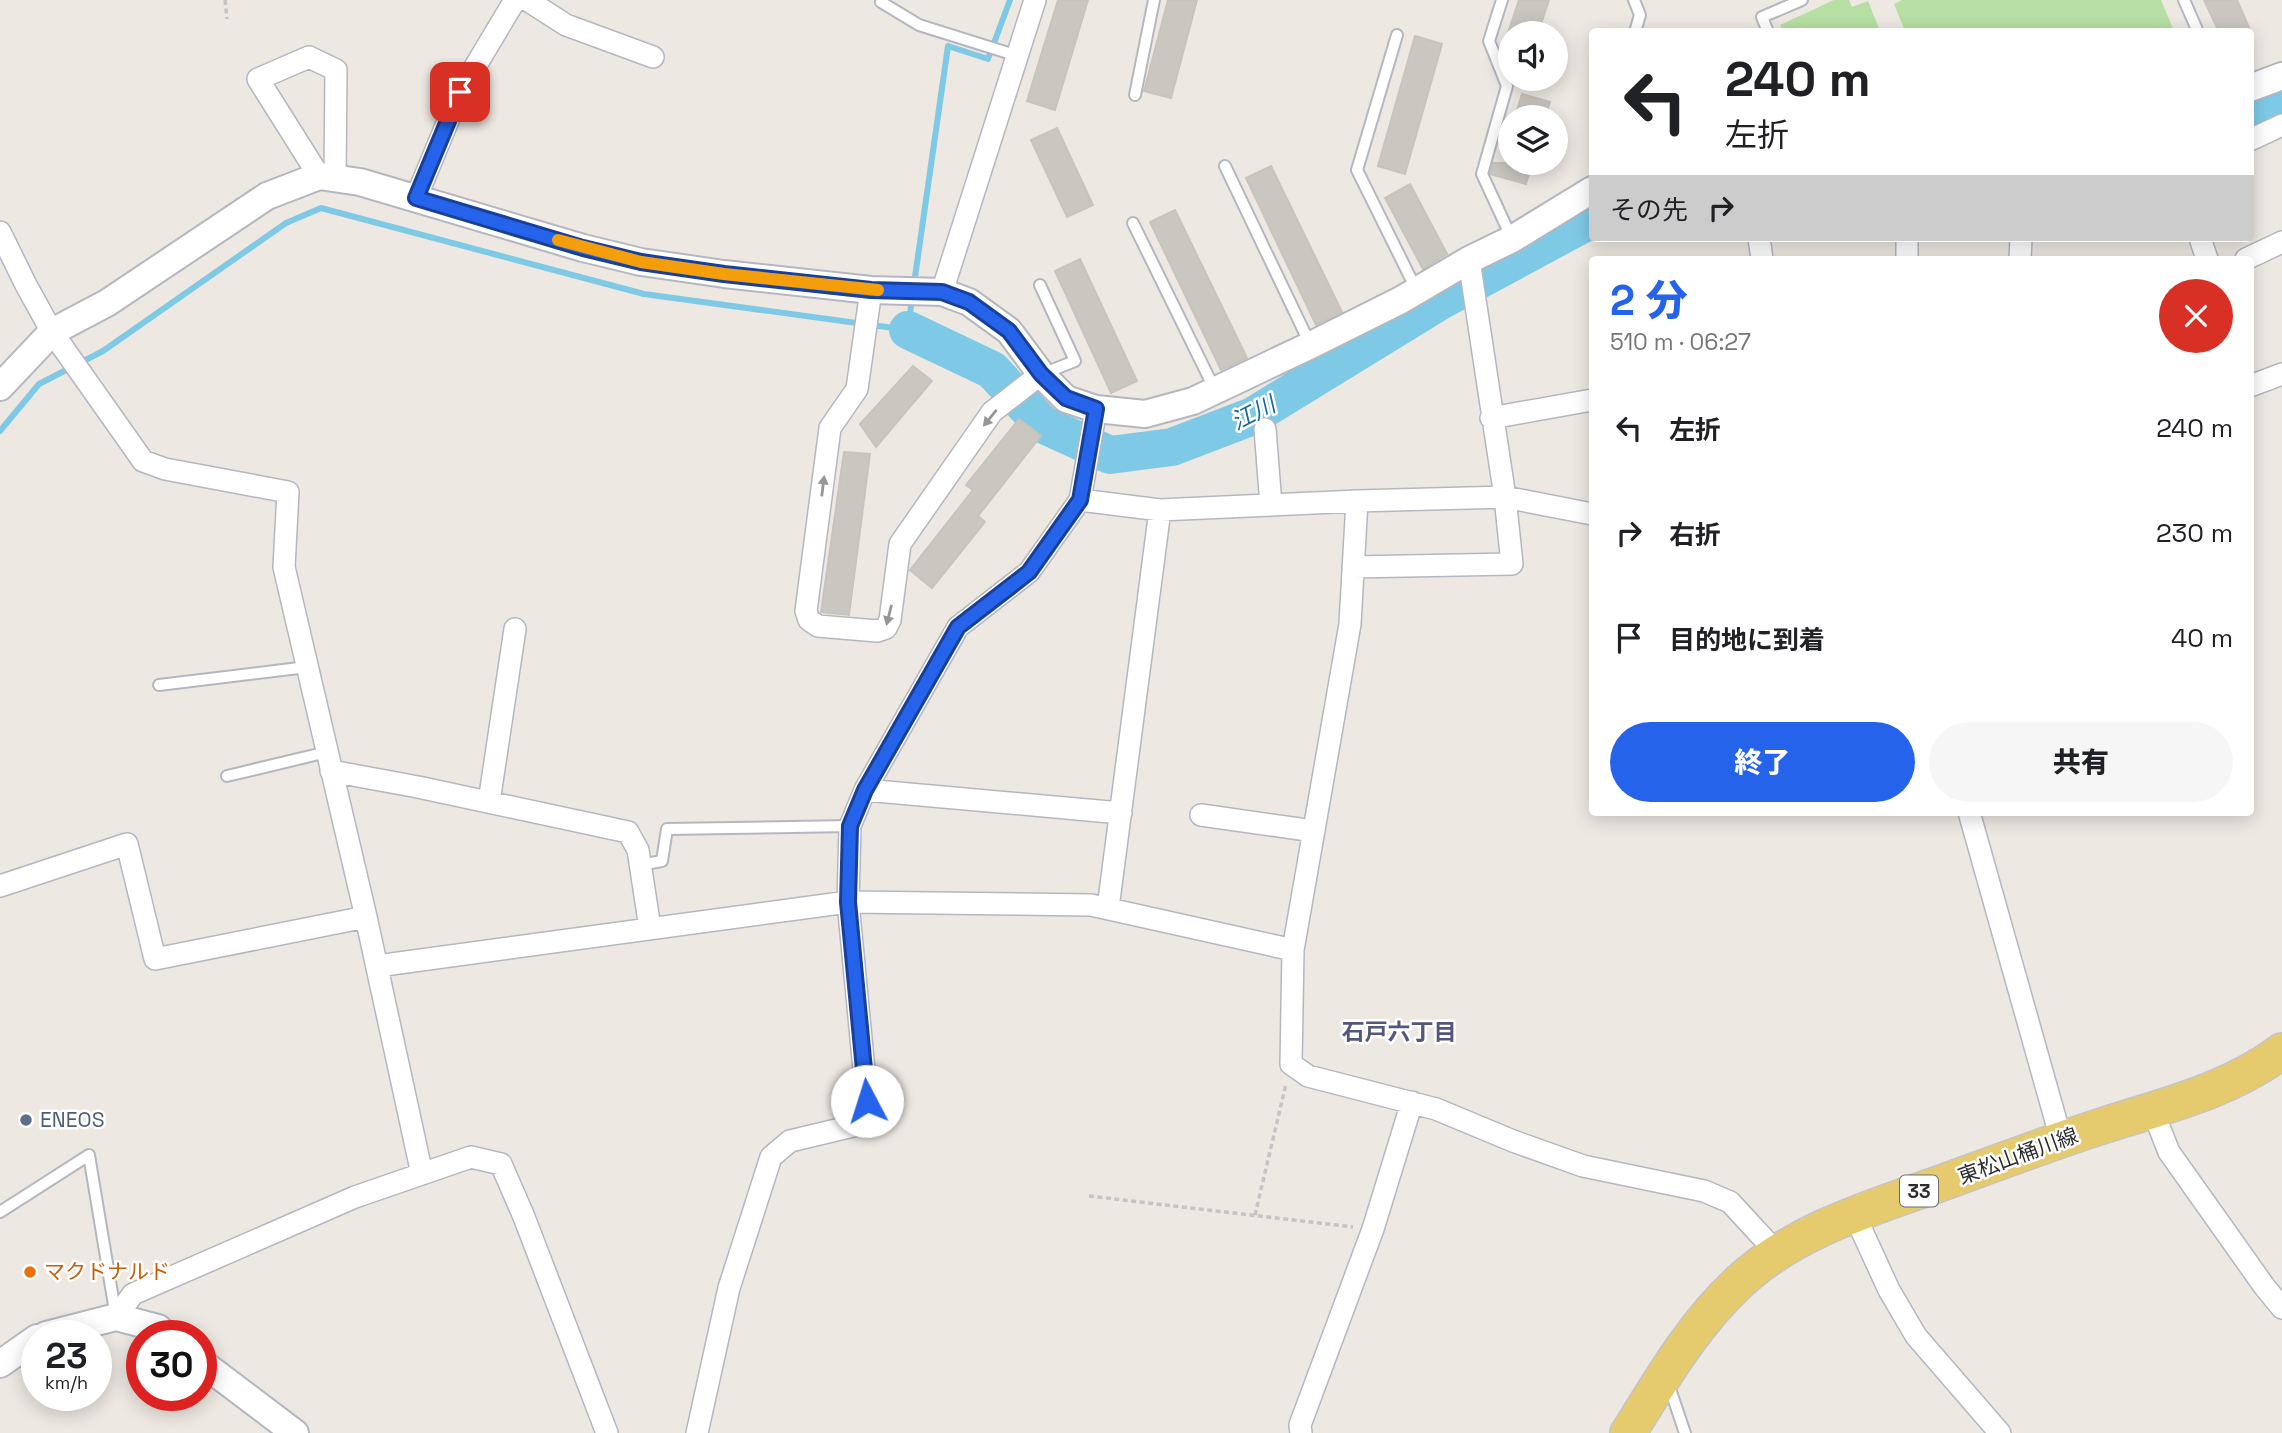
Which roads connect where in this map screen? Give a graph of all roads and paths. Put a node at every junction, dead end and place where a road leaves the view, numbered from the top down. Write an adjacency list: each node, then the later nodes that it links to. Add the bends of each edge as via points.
1 (225, 0): 11 (path)
2 (515, 0): 26 (street, via 460,92)
3 (527, 0): 17 (street, via 566,25)
4 (882, 0): 16 (lane, via 919,25)
5 (1035, 0): 16 (street)
6 (1154, 0): 20 (lane)
7 (1502, 0): 29 (lane, via 1489,41 1507,86 1482,174)
8 (1634, 0): 12 (lane, via 1640,15)
9 (1802, 0): 13 (lane, via 1762,17)
10 (2184, 0): 14 (lane)
11 (228, 19)
12 (1636, 28)
13 (1766, 28)
14 (2196, 28)
15 (1397, 35): 35 (lane, via 1357,170)
16 (1018, 56): 36 (street)
17 (653, 57)
18 (2282, 76): 19 (street)
19 (2254, 86)
20 (1135, 95)
21 (2282, 125): 22 (street)
22 (2254, 139)
23 (1225, 166): 38 (lane)
24 (327, 177): 24 (street, via 336,69 309,57 258,79); 26 (street); 37 (street, via 267,196 107,303)
25 (1589, 192): 29 (street)
26 (416, 198): 34 (street, via 641,262)
27 (1133, 223): 43 (lane)
28 (0, 232): 37 (street)
29 (1512, 239): 32 (street)
30 (2282, 242): 31 (street)
31 (2252, 256)
32 (1469, 260): 35 (street); 46 (street)
33 (1040, 285): 39 (lane, via 1075,361)
34 (871, 290): 36 (street); 39 (street, one-way to 34, via 992,412 900,544 886,628 818,626 806,611 830,428 857,389)
35 (1417, 291): 38 (street)
36 (942, 292): 39 (street, via 969,302 1009,331)
37 (52, 332): 42 (street); 56 (street, via 143,461 288,492 284,567)
38 (1311, 345): 43 (street)
39 (1041, 374): 45 (street, via 1066,398)
40 (2282, 374): 41 (street)
41 (2254, 384)
42 (0, 387)
43 (1215, 391): 45 (street, via 1145,414)
44 (1589, 401): 46 (street)
45 (1096, 409): 49 (street)
46 (1491, 418): 48 (street)
47 (1265, 429): 51 (street)
48 (1505, 497): 50 (street); 53 (street); 54 (street, via 1512,564)
49 (1080, 500): 52 (street); 60 (street, via 1029,572 958,627)
50 (1357, 501): 51 (street); 54 (street)
51 (1271, 505): 52 (street)
52 (1160, 510): 62 (street)
53 (1589, 513)
54 (1353, 567): 66 (street, via 1350,624)
55 (515, 629): 61 (street)
56 (307, 667): 57 (lane); 58 (street)
57 (159, 685)
58 (329, 762): 59 (lane); 61 (street); 71 (street)
59 (227, 776)
60 (865, 790): 62 (street); 65 (street)
61 (489, 802): 67 (street, via 628,832)
62 (1121, 813): 70 (street)
63 (1201, 815): 66 (street)
64 (1970, 816): 79 (street)
65 (850, 826): 67 (lane, via 667,829 662,861); 69 (street)
66 (1314, 831): 73 (street)
67 (640, 865): 72 (street)
68 (0, 886): 71 (street, via 127,844 155,960)
69 (848, 902): 70 (street); 72 (street); 97 (street, via 867,1101 853,1126 790,1141 771,1157 729,1288)
70 (1108, 908): 73 (street)
71 (366, 917): 74 (street)
72 (650, 928): 74 (street)
73 (1293, 950): 76 (street)
74 (377, 966): 80 (street)
75 (2282, 1051): 78 (main road, 東松山桶川線 / 33, via 2209,1092)
76 (1291, 1063): 77 (street, via 1308,1076); 83 (path)
77 (1412, 1102): 85 (street); 86 (street, via 1583,1166 1704,1191 1730,1202)
78 (2152, 1110): 79 (main road, 東松山桶川線 / 33); 87 (street, via 2169,1152)
79 (2061, 1139): 84 (main road, 東松山桶川線 / 33)
80 (422, 1174): 88 (street, via 355,1197 133,1294); 96 (street, via 471,1157 501,1164)
81 (1089, 1196): 83 (path)
82 (0, 1212): 88 (lane, via 89,1155)
83 (1255, 1215): 85 (path)
84 (1855, 1216): 86 (main road, 東松山桶川線 / 33); 101 (street, via 1916,1336)
85 (1373, 1229): 98 (street, via 1300,1425)
86 (1777, 1253): 94 (main road, 東松山桶川線 / 33, via 1738,1283 1686,1342)
87 (2282, 1308)
88 (116, 1317): 89 (street); 90 (street)
89 (104, 1320)
90 (127, 1320)
91 (21, 1349): 92 (street)
92 (0, 1364)
93 (217, 1374): 95 (street)
94 (1665, 1375): 99 (main road, 東松山桶川線 / 33); 100 (lane)
95 (295, 1433)
96 (607, 1433)
97 (697, 1433)
98 (1301, 1433)
99 (1628, 1433)
100 (1685, 1433)
101 (2000, 1433)

